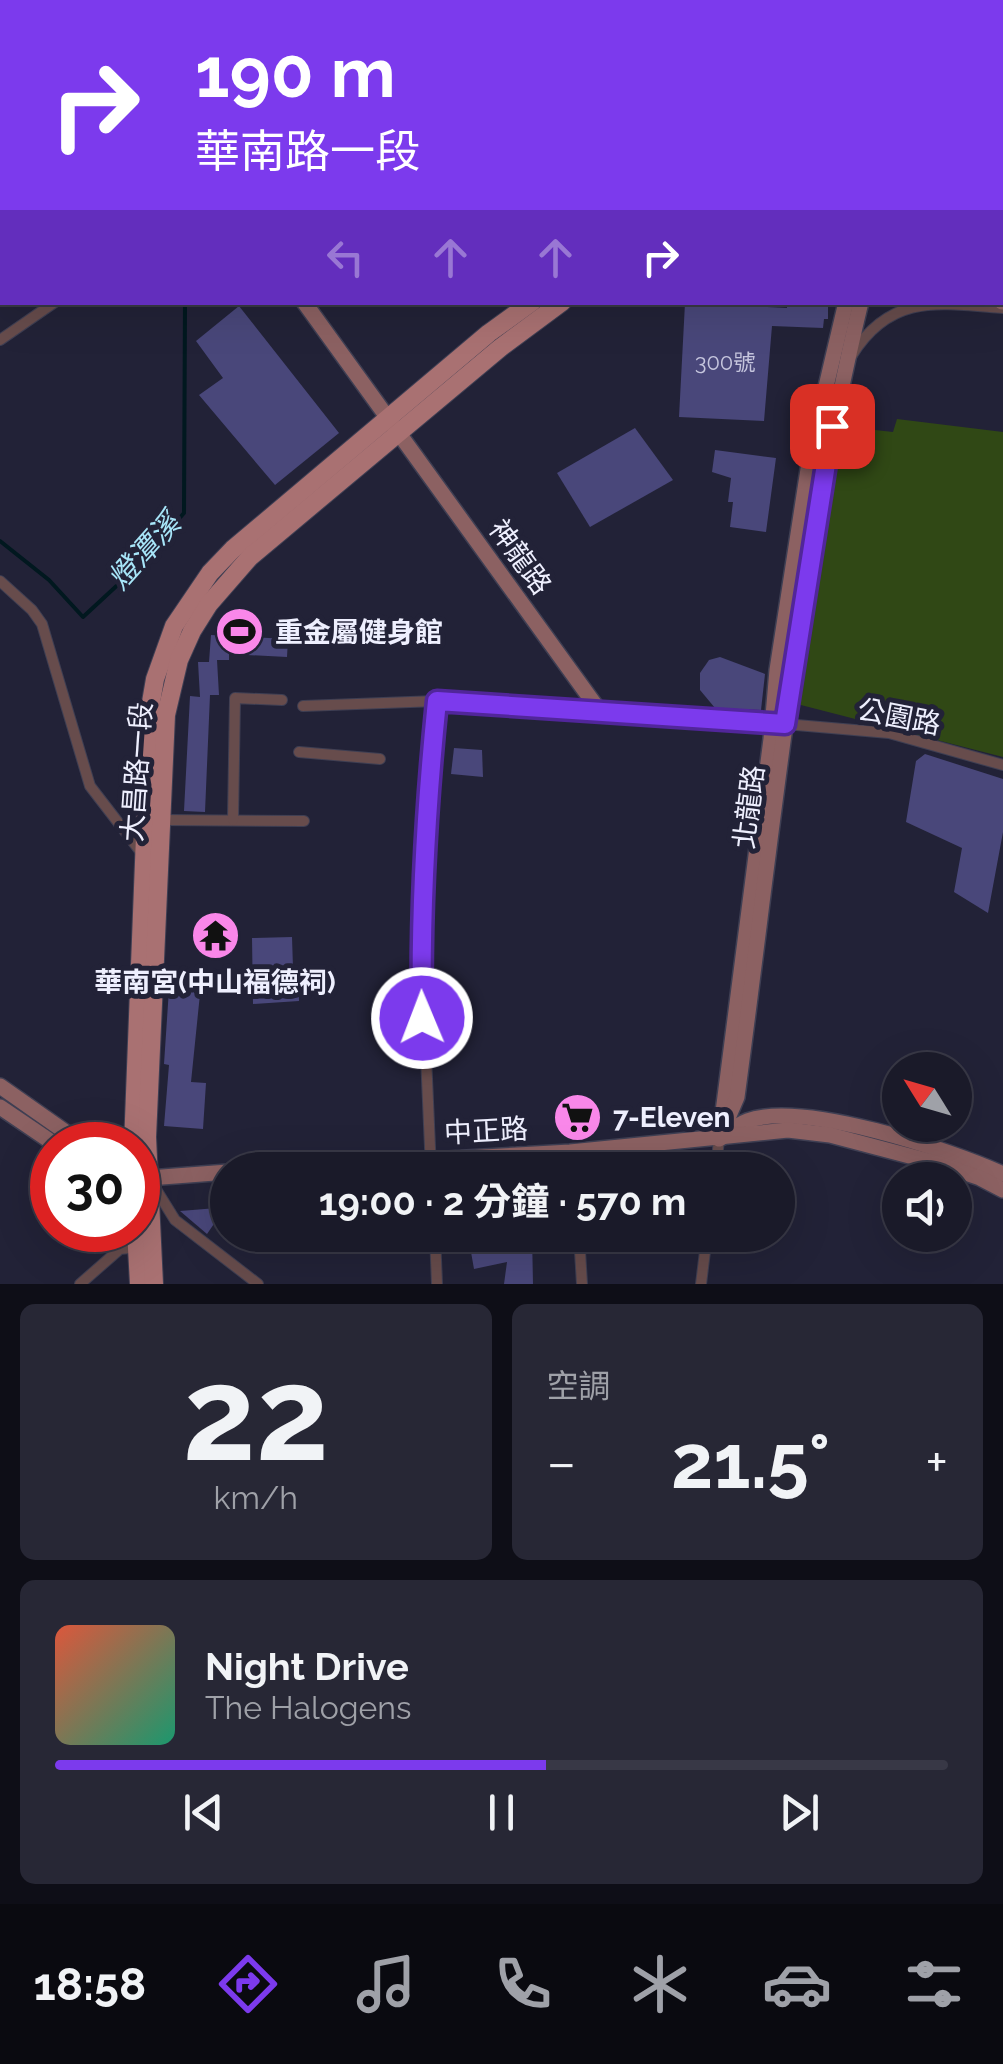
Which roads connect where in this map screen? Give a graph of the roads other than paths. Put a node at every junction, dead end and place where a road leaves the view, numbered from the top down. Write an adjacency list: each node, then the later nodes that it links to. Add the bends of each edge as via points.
1 (51, 305): 8 (street)
2 (306, 305): 10 (main road, 神龍路)
3 (528, 305): 10 (main road, 大昌路一段)
4 (558, 305): 10 (main road, 大昌路一段)
5 (845, 305): 16 (main road, 北龍路, via 812,450 777,670)
6 (860, 305): 9 (main road, 北龍路)
7 (926, 305): 9 (street, via 884,318 853,352)
8 (0, 340)
9 (838, 399): 16 (main road, 北龍路)
10 (393, 425): 15 (main road, 神龍路); 20 (main road, 大昌路一段, via 250,556 192,631 166,715); 23 (main road, 大昌路一段, via 233,548 174,626 150,708)
11 (0, 581): 23 (street, via 42,624 90,786)
12 (282, 700): 21 (street, via 234,698)
13 (437, 701): 14 (street); 15 (street); 31 (street, via 420,919)
14 (303, 706)
15 (601, 713): 16 (main road)
16 (779, 724): 19 (street, 公園路, via 889,733); 30 (main road, 北龍路)
17 (299, 752): 18 (street)
18 (380, 759)
19 (1003, 765)
20 (161, 820): 21 (street); 28 (main road, 大昌路一段)
21 (233, 820): 22 (street)
22 (304, 821)
23 (144, 857): 27 (main road, 大昌路一段)
24 (0, 1086): 26 (main road)
25 (0, 1107): 29 (main road)
26 (51, 1122)
27 (134, 1122)
28 (148, 1122)
29 (30, 1127)
30 (719, 1139): 32 (main road, 中正路); 33 (street, 北龍路); 35 (main road, 中正路, via 748,1120 790,1117 931,1144); 37 (main road, 中正路, via 788,1130 830,1135 955,1169)
31 (430, 1152)
32 (570, 1152)
33 (718, 1152)
34 (210, 1173): 36 (main road)
35 (1003, 1174)
36 (160, 1177)
37 (1003, 1190)
38 (160, 1201): 48 (street)
39 (117, 1252): 45 (street)
40 (138, 1252): 46 (main road)
41 (150, 1252): 47 (main road, 大昌路一段)
42 (436, 1252): 49 (street)
43 (580, 1252): 50 (street)
44 (705, 1252): 51 (street)
45 (80, 1284)
46 (139, 1284)
47 (154, 1284)
48 (258, 1284)
49 (437, 1284)
50 (582, 1284)
51 (702, 1284)

